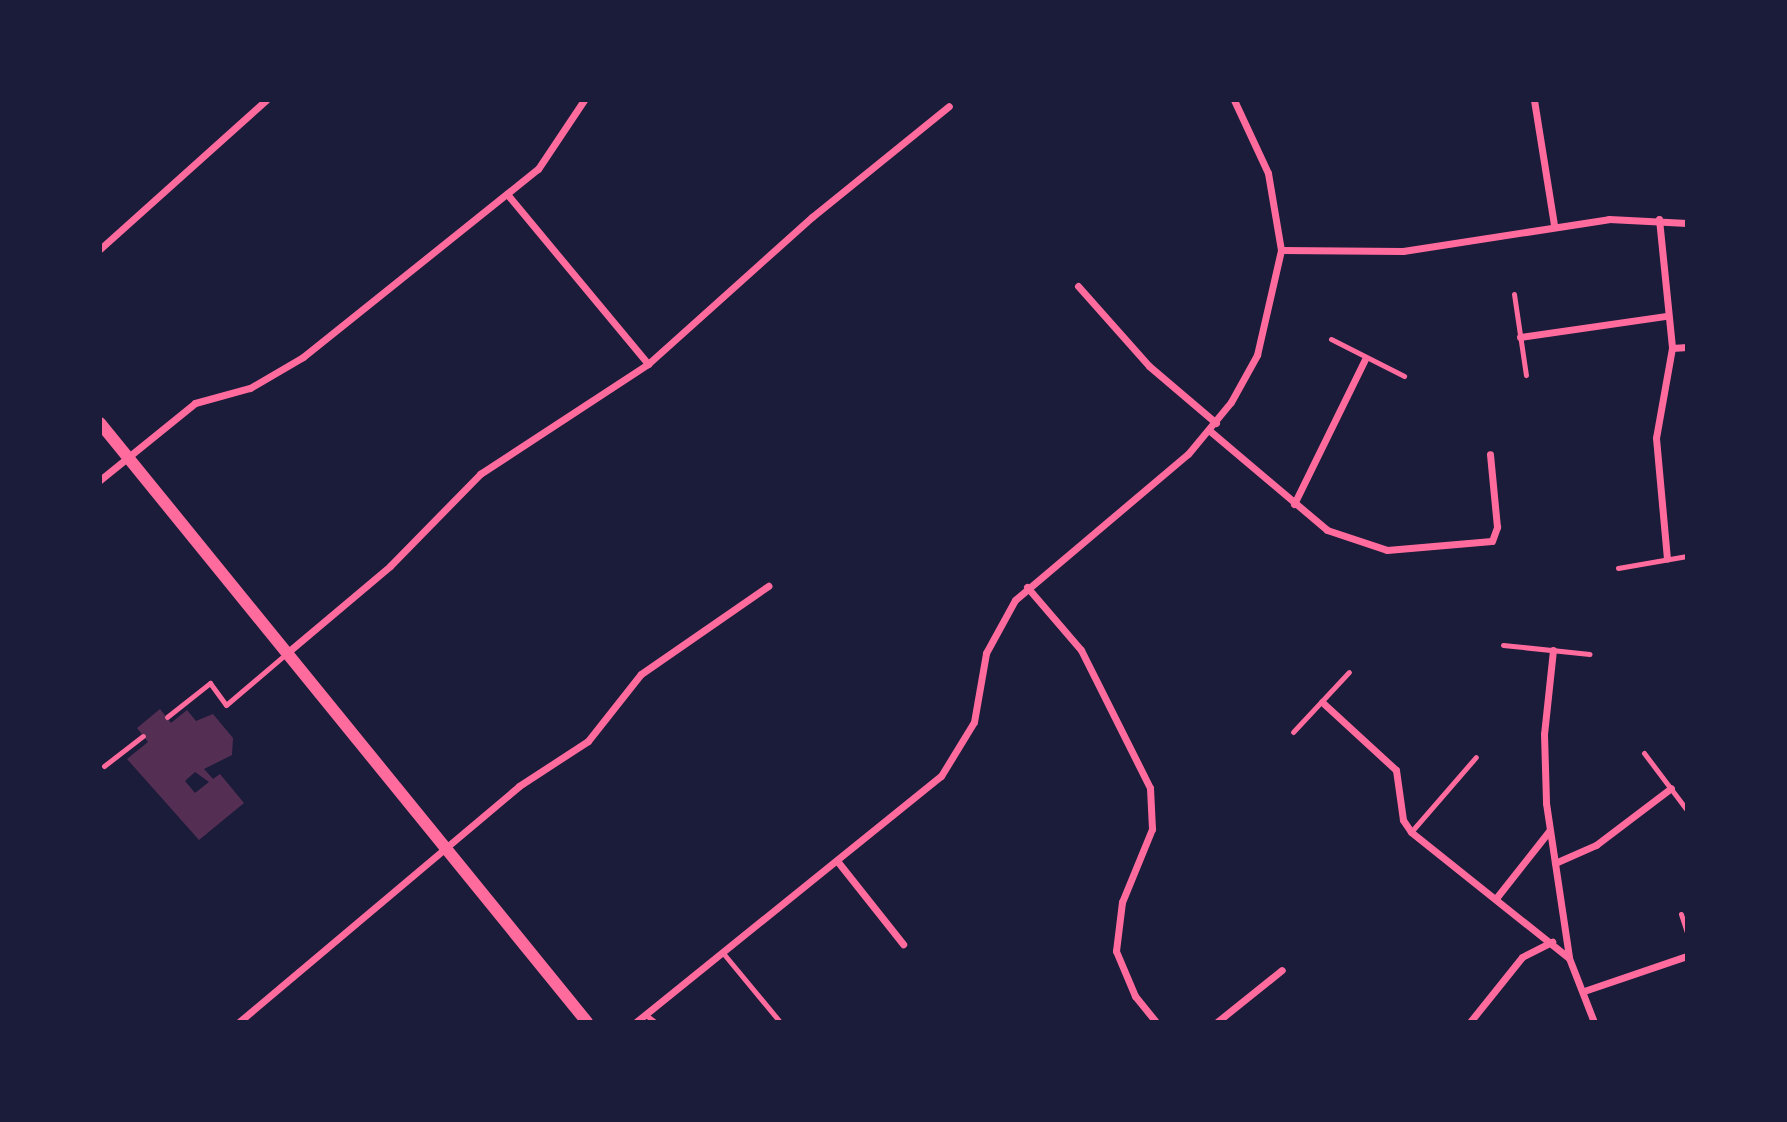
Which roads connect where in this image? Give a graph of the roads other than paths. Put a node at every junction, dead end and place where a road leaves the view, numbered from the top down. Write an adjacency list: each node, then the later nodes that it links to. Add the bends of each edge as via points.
1 (266, 100): 10 (street)
2 (584, 100): 6 (street, via 552,155)
3 (1234, 100): 11 (street, via 1268,173)
4 (1534, 100): 9 (street)
5 (949, 106): 20 (street, via 812,217)
6 (507, 194): 20 (street); 27 (street, via 285,371 250,388 195,403)
7 (1659, 219): 8 (street); 9 (street); 14 (street)
8 (1687, 223)
9 (1554, 225): 11 (street, via 1403,251)
10 (100, 249)
11 (1281, 250): 24 (street, via 1257,355)
12 (1078, 286): 24 (street, via 1149,366)
13 (1514, 294): 15 (lane)
14 (1666, 316): 15 (street); 18 (street)
15 (1520, 337): 21 (lane)
16 (1331, 339): 19 (lane)
17 (1687, 347): 18 (street)
18 (1672, 348): 31 (street, via 1656,438)
19 (1365, 359): 22 (lane); 29 (street)
20 (648, 364): 37 (street, via 500,458 381,575)
21 (1526, 375)
22 (1404, 376)
23 (100, 422): 27 (street)
24 (1216, 423): 25 (street)
25 (1210, 431): 29 (street); 34 (street)
26 (1490, 454): 29 (street, via 1497,527 1484,543 1387,550 1327,530)
27 (127, 457): 28 (street); 37 (street)
28 (100, 480)
29 (1294, 504)
30 (1687, 555): 31 (lane)
31 (1667, 558): 32 (lane)
32 (1618, 568)
33 (768, 586): 51 (street, via 641,674 588,741 519,786)
34 (1027, 587): 52 (street, via 995,629 974,722 954,761); 70 (street, via 1081,650 1150,788 1152,829 1122,902 1116,951 1135,996)
35 (1503, 645): 36 (lane)
36 (1553, 650): 38 (lane); 49 (street, via 1544,734)
37 (288, 652): 41 (lane, via 226,705 210,683); 51 (street)
38 (1590, 654)
39 (1349, 671): 40 (lane)
40 (1321, 702): 42 (lane); 50 (street, via 1396,770 1403,820)
41 (167, 717)
42 (1293, 732)
43 (143, 736): 46 (lane)
44 (1644, 753): 47 (lane)
45 (1476, 757): 50 (lane)
46 (104, 766)
47 (1671, 789): 48 (lane); 53 (street, via 1596,845)
48 (1687, 810)
49 (1550, 830): 53 (street); 54 (street)
50 (1412, 832): 54 (street)
51 (446, 847): 65 (street); 66 (street)
52 (838, 862): 58 (street); 59 (street)
53 (1555, 863): 61 (street)
54 (1497, 897): 57 (street)
55 (1681, 914): 56 (lane)
56 (1687, 933)
57 (1552, 942): 61 (street); 72 (street, via 1522,957)
58 (903, 944)
59 (723, 953): 64 (street); 69 (lane)
60 (1687, 956): 63 (street)
61 (1569, 958): 63 (street)
62 (1282, 970): 71 (street)
63 (1584, 990): 73 (street)
64 (646, 1015): 67 (street); 68 (lane)
65 (239, 1022)
66 (587, 1022)
67 (636, 1022)
68 (655, 1022)
69 (780, 1022)
70 (1157, 1022)
71 (1217, 1022)
72 (1470, 1022)
73 (1594, 1022)

